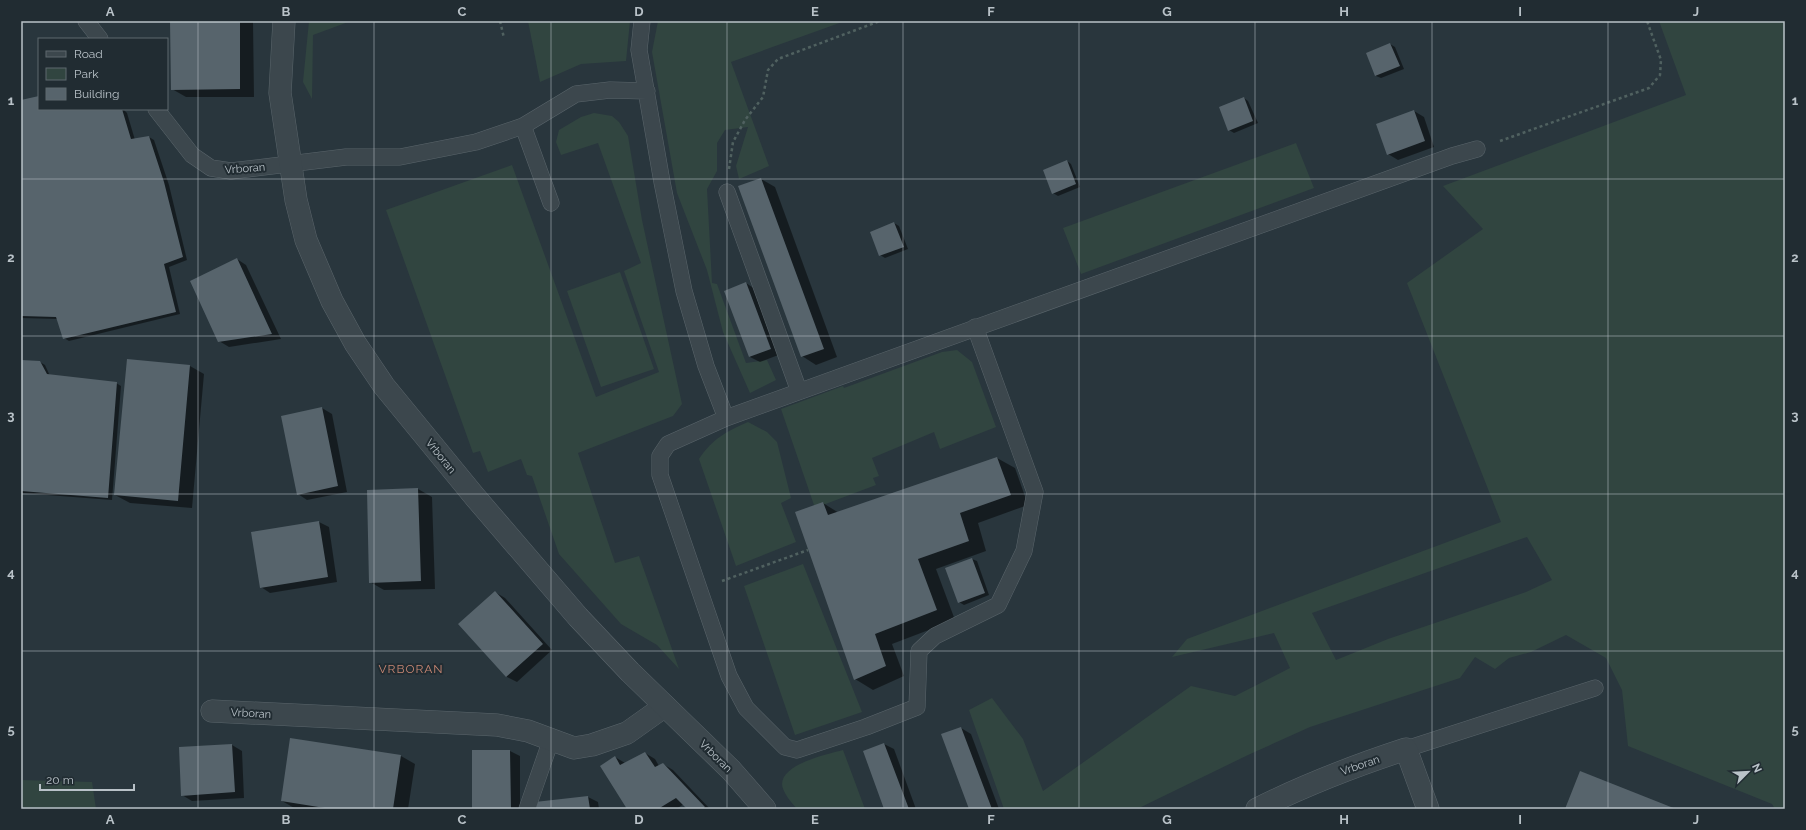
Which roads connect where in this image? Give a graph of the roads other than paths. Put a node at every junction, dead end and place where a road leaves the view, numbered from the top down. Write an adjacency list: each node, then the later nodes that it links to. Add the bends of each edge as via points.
1 (86, 21): 4 (lane)
2 (284, 21): 9 (street, Vrboran, via 280,93)
3 (642, 21): 5 (lane, via 640,50)
4 (99, 38)
5 (647, 91): 7 (lane, via 610,90 576,94); 14 (lane, via 684,291 706,366)
6 (157, 110): 9 (lane, Vrboran, via 192,155 211,168 230,171)
7 (523, 126): 9 (lane, via 476,142 400,157 346,157); 11 (lane)
8 (1477, 149): 12 (lane)
9 (289, 163): 16 (street, Vrboran, via 306,240 332,301 355,344 384,386 475,497 578,616)
10 (727, 192): 13 (lane)
11 (551, 203)
12 (975, 327): 13 (lane); 14 (lane, via 1034,492 1024,551 998,605 935,636 919,651 917,707 797,750 785,747 761,725 737,693 660,475 660,456 668,444)
13 (799, 391): 14 (lane)
14 (726, 418)
15 (1595, 688): 19 (lane)
16 (664, 706): 18 (street, Vrboran, via 628,733 592,745 574,748); 21 (street, Vrboran, via 731,770)
17 (212, 711): 18 (street, Vrboran, via 497,725 528,731)
18 (551, 740): 20 (lane)
19 (1406, 749): 22 (street, Vrboran, via 1296,789); 23 (street)
20 (527, 809)
21 (765, 809)
22 (1257, 809)
23 (1428, 809)

